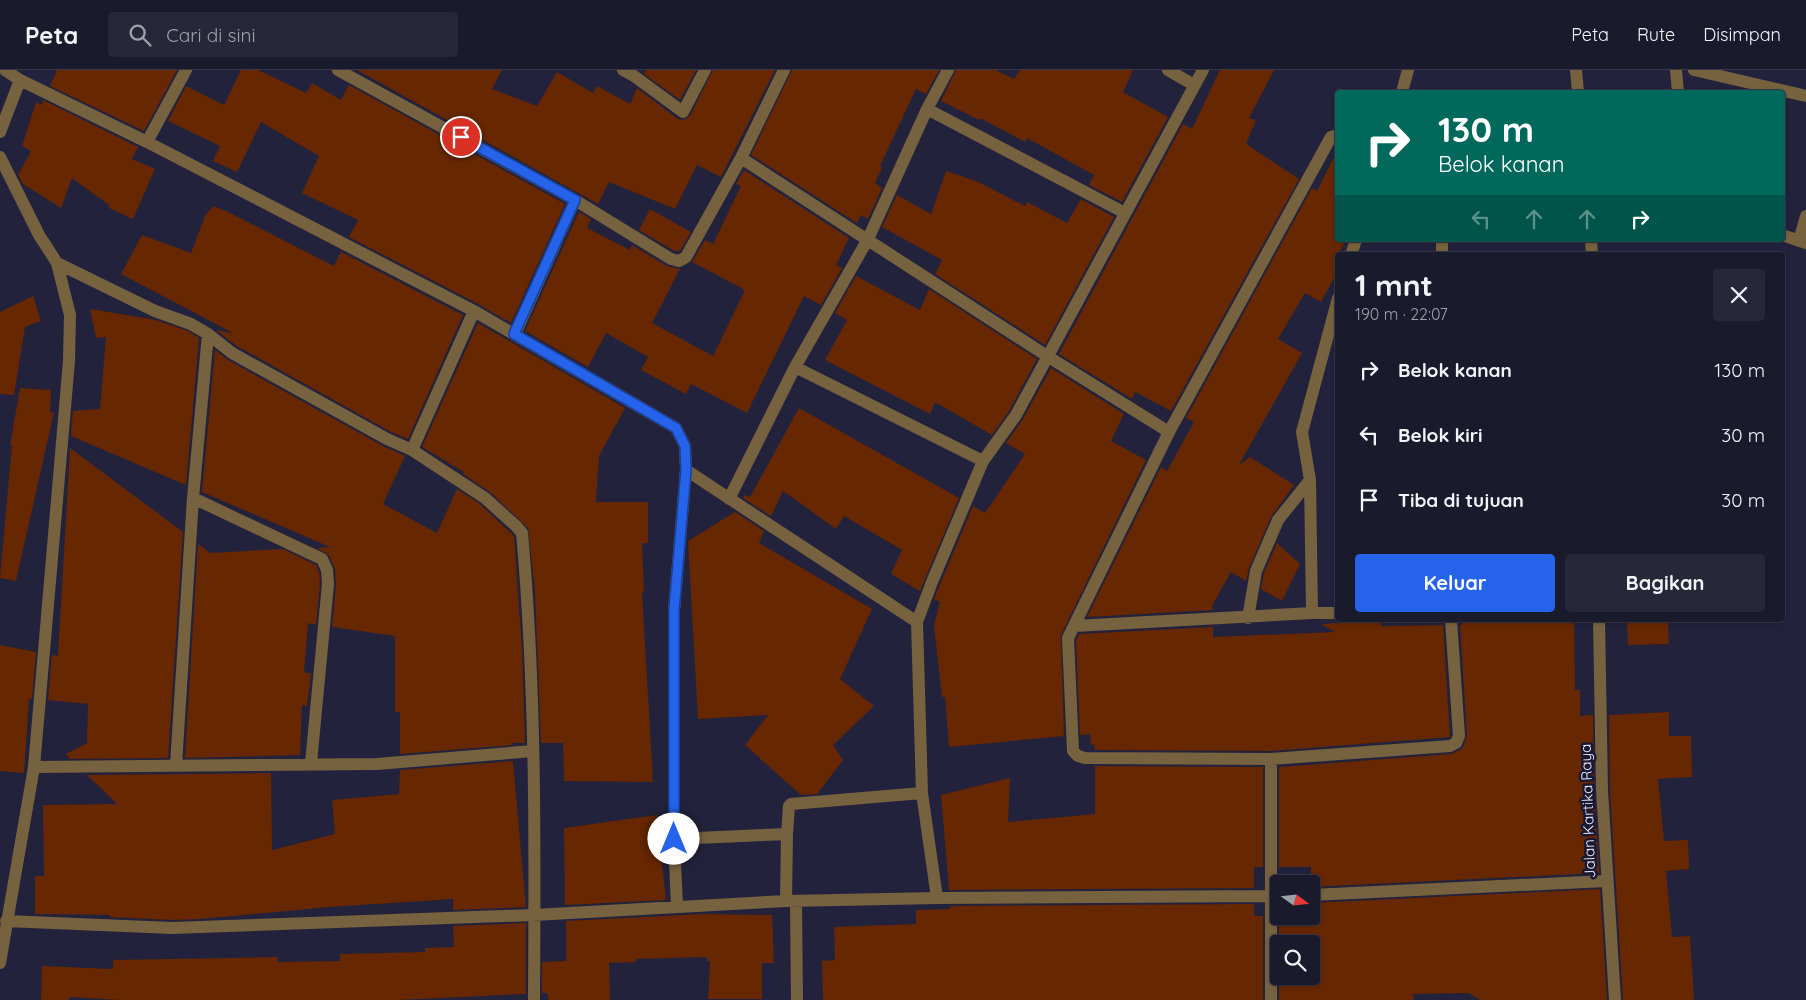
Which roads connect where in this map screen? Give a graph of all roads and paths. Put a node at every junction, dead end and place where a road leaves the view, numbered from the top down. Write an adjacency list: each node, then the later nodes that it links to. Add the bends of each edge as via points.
1 (5, 70): 14 (street)
2 (186, 70): 25 (street)
3 (705, 70): 13 (street, via 683,112)
4 (784, 70): 27 (street)
5 (948, 70): 22 (street)
6 (1168, 70): 15 (street)
7 (1203, 70): 15 (street)
8 (1408, 70): 16 (street)
9 (1576, 70): 17 (street)
10 (1676, 70): 18 (street)
11 (1694, 70): 19 (street)
12 (344, 71): 28 (street)
13 (631, 72)
14 (20, 80): 23 (street); 25 (street)
15 (1194, 85): 29 (street)
16 (1403, 90)
17 (1578, 90)
18 (1678, 90)
19 (1780, 90)
20 (1785, 91): 21 (street)
21 (1806, 96)
22 (927, 109): 29 (street); 32 (street)
23 (0, 132)
24 (1335, 135): 41 (street, via 1331,136)
25 (147, 142): 36 (street)
26 (0, 157): 34 (street, via 39,235)
27 (741, 158): 28 (street, via 686,257 679,261); 32 (street)
28 (575, 200): 38 (street)
29 (1126, 213): 39 (street)
30 (1806, 216): 33 (street)
31 (1785, 236): 33 (street)
32 (868, 239): 39 (street); 40 (street)
33 (1803, 242)
34 (57, 263): 37 (street); 59 (street, via 70,316 69,361)
35 (1335, 309): 45 (street, via 1302,432)
36 (474, 311): 38 (street); 42 (street)
37 (208, 334): 42 (street, via 241,358); 46 (street)
38 (514, 334): 44 (street, via 676,428 685,446)
39 (1047, 356): 41 (street); 43 (street, via 1016,415)
40 (795, 366): 43 (street); 47 (street)
41 (1169, 432): 54 (street)
42 (412, 450): 55 (street, via 485,498 522,533)
43 (983, 461): 51 (street)
44 (686, 470): 47 (street); 62 (street, via 674,610)
45 (1310, 480): 48 (street); 50 (street, via 1278,520 1256,571)
46 (193, 498): 57 (street, via 322,559 327,570); 58 (street)
47 (729, 499): 51 (street)
48 (1312, 613): 49 (street); 50 (street)
49 (1335, 613)
50 (1248, 618): 54 (street)
51 (917, 622): 60 (street)
52 (1451, 622): 56 (street, via 1459,736 1456,743 1409,750)
53 (1599, 622): 64 (street, Jalan Kartika Raya)
54 (1074, 626): 56 (street, via 1068,638 1072,751 1078,756)
55 (533, 752): 57 (street, via 377,764); 70 (street)
56 (1271, 759): 63 (street)
57 (310, 763): 58 (street)
58 (176, 765): 59 (street)
59 (34, 767): 71 (street)
60 (922, 793): 61 (street, via 791,804); 67 (street)
61 (787, 834): 62 (street); 68 (street)
62 (674, 839): 69 (street)
63 (1274, 875)
64 (1606, 881): 65 (street); 77 (street, Jalan Kartika Raya)
65 (1320, 895)
66 (1270, 896): 67 (street)
67 (937, 898): 68 (street)
68 (791, 901): 69 (street); 75 (street)
69 (677, 907): 70 (street)
70 (534, 915): 71 (street, via 172,928); 74 (street)
71 (6, 920): 73 (street)
72 (1274, 925): 76 (street)
73 (0, 963)
74 (534, 1000)
75 (797, 1000)
76 (1271, 1000)
77 (1615, 1000)

